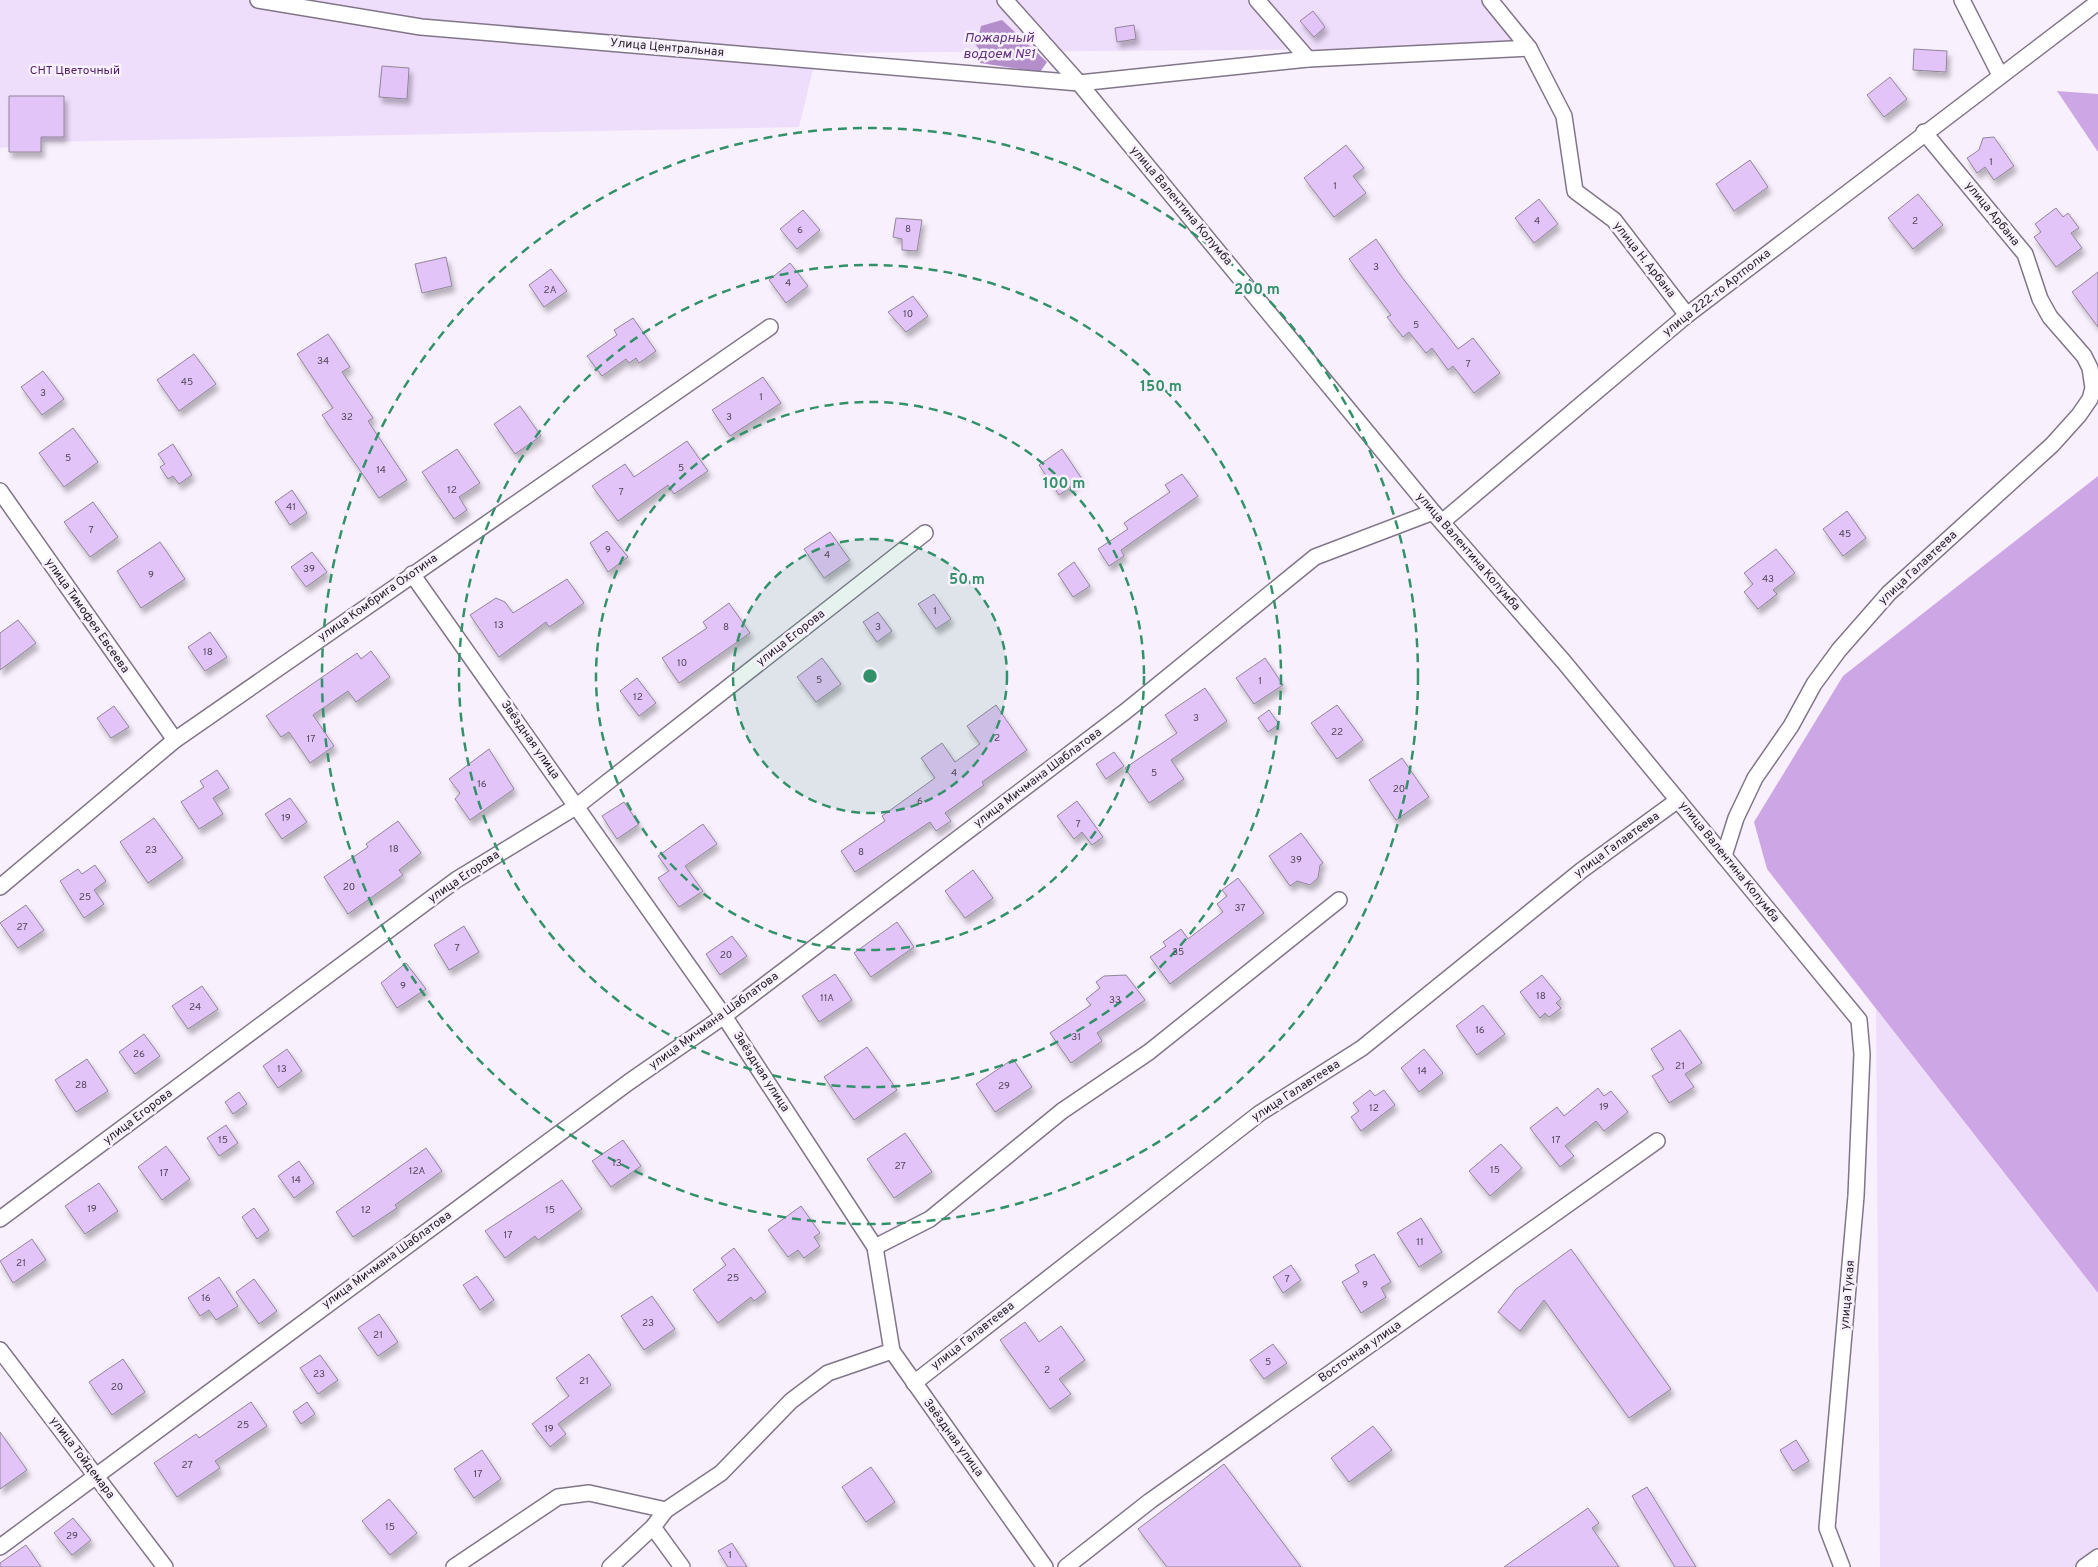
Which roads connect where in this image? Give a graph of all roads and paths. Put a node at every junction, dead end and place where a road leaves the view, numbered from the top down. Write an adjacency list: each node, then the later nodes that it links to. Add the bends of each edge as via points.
1 (258, 0): 10 (street, Улица Центральная, via 420,27)
2 (1005, 0): 10 (street, улица Валентина Колумба)
3 (1258, 0): 8 (street)
4 (1490, 0): 7 (street, улица Н. Арбана)
5 (1962, 0): 9 (street)
6 (2098, 2): 9 (street, улица 222-го Артполка)
7 (1529, 48): 8 (street, Улица Центральная); 12 (street, улица Н. Арбана, via 1564,116 1575,191 1614,220)
8 (1308, 59): 10 (street, Улица Центральная)
9 (2000, 75): 11 (street, улица 222-го Артполка)
10 (1078, 83): 16 (street, улица Валентина Колумба)
11 (1924, 132): 12 (street, улица 222-го Артполка); 14 (street, улица Арбана, via 2025,254 2040,299 2050,317 2084,356)
12 (1686, 315): 16 (street, улица 222-го Артполка)
13 (770, 327): 18 (street, улица Комбрига Охотина)
14 (2094, 379): 22 (street, улица Галавтеева, via 2090,399 2052,446 1889,593 1839,650 1755,778 1736,818)
15 (0, 491): 19 (street, улица Тимофея Евсеева)
16 (1438, 517): 20 (street, улица Валентина Колумба); 25 (street, улица Мичмана Шаблатова, via 1315,557 1126,711)
17 (925, 533): 21 (street, улица Егорова)
18 (412, 574): 19 (street, улица Комбрига Охотина); 21 (street, Звёздная улица)
19 (175, 740): 23 (street, улица Комбрига Охотина)
20 (1678, 800): 22 (street, улица Валентина Колумба); 32 (street, улица Галавтеева, via 1582,870 1362,1048 1260,1113)
21 (577, 806): 25 (street, Звёздная улица); 28 (street, улица Егорова, via 456,880)
22 (1724, 856): 26 (street, улица Валентина Колумба)
23 (0, 887)
24 (1339, 900): 29 (street, via 1149,1052 1062,1111 930,1218)
25 (724, 1016): 29 (street, Звёздная улица); 33 (street, улица Мичмана Шаблатова)
26 (1859, 1020): 44 (street, улица Тукая, via 1862,1054 1856,1196 1828,1528)
27 (1657, 1141): 43 (street, Восточная улица, via 1150,1500)
28 (0, 1219)
29 (875, 1247): 31 (street, Звёздная улица)
30 (0, 1350): 33 (street, улица Тойдемара)
31 (892, 1352): 32 (street, Звёздная улица); 34 (street, via 828,1373 791,1401 721,1473)
32 (914, 1383): 42 (street, Звёздная улица)
33 (95, 1475): 36 (street, улица Мичмана Шаблатова); 38 (street, улица Тойдемара)
34 (666, 1510): 35 (street); 39 (street, via 589,1493 558,1498)
35 (653, 1527): 40 (street); 41 (street)
36 (0, 1547)
37 (2098, 1557): 45 (street)
38 (164, 1567)
39 (454, 1567)
40 (610, 1567)
41 (682, 1567)
42 (1045, 1567)
43 (1066, 1567)
44 (1842, 1567)
45 (2084, 1567)

